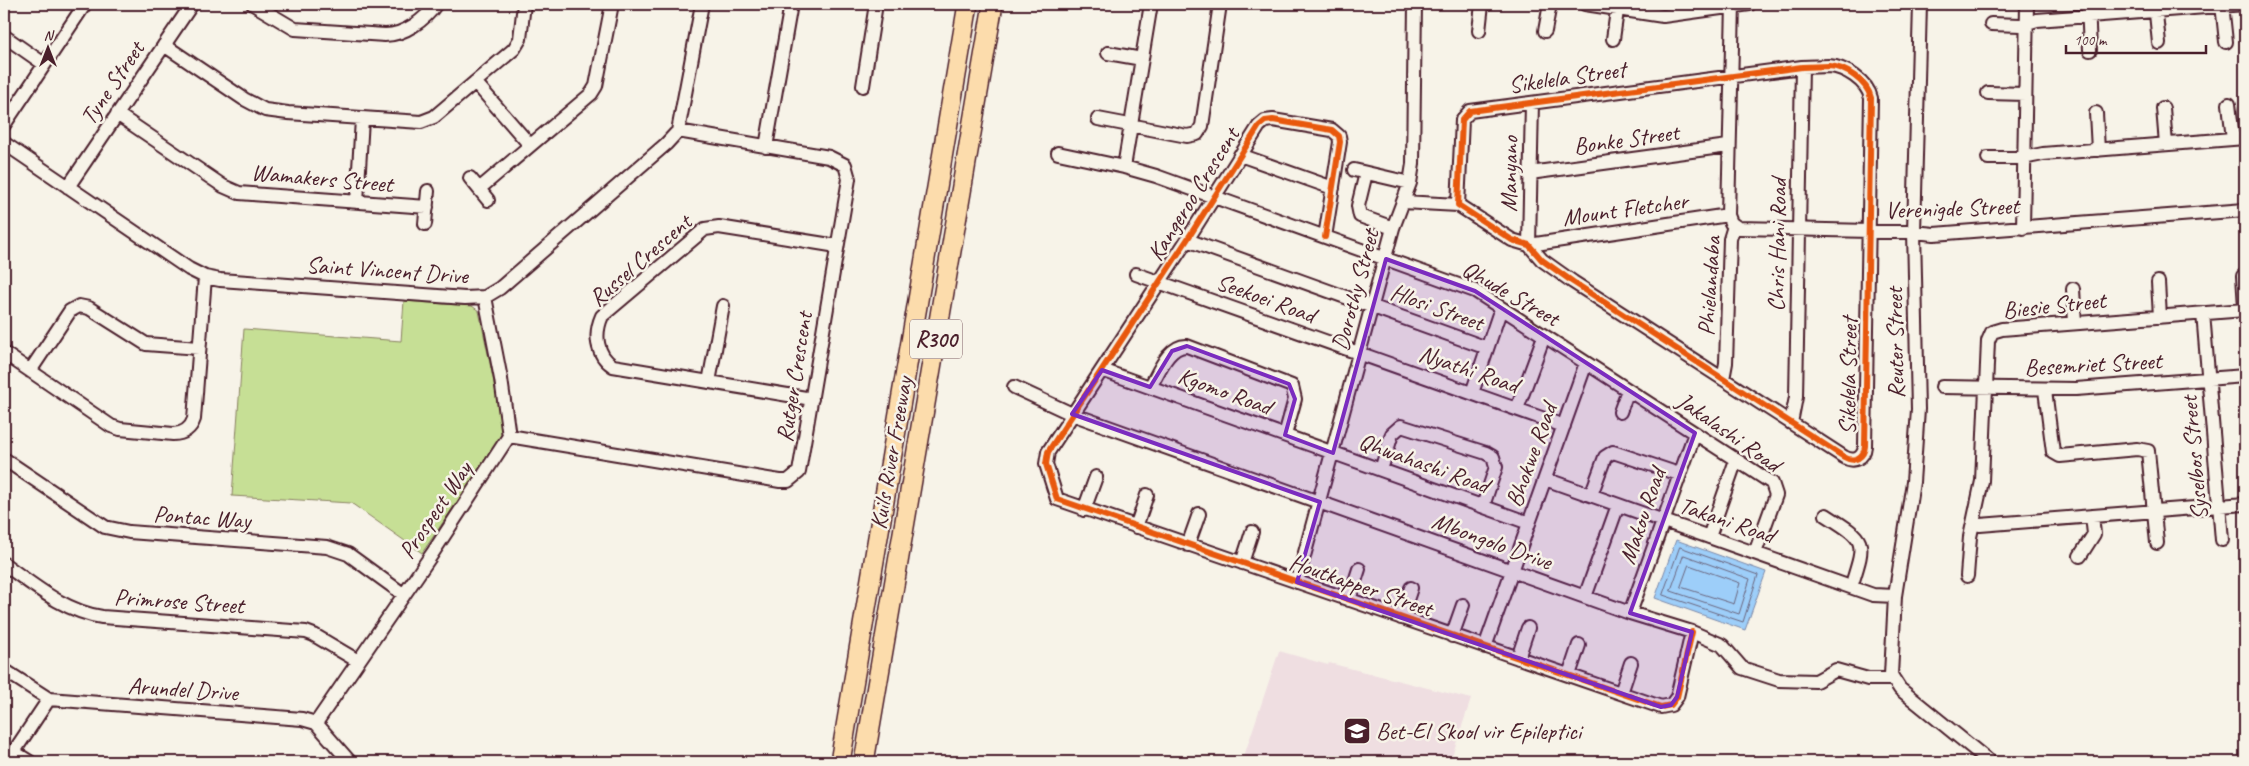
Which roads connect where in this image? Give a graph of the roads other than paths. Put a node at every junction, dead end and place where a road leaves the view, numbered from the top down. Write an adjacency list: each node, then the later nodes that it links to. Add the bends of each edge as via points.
1 (85, 4): 39 (street)
2 (192, 4): 35 (street, Tyne Street)
3 (253, 4): 4 (street, via 295,29 385,35 408,30)
4 (436, 4)
5 (524, 4): 42 (street, via 518,44)
6 (612, 4): 58 (street, via 596,86)
7 (702, 4): 55 (street)
8 (791, 4): 61 (street)
9 (876, 4): 43 (street)
10 (968, 4): 189 (highway, Kuils River Freeway / R300)
11 (993, 4): 191 (highway, Kuils River Freeway / R300)
12 (1151, 4): 38 (street)
13 (1220, 4): 54 (street, via 1201,129 1194,136 1187,136)
14 (1415, 4): 70 (street, Dorothy Street)
15 (1482, 4): 29 (street)
16 (1550, 4): 30 (street)
17 (1586, 4): 24 (street)
18 (1750, 4): 22 (street)
19 (1920, 4): 88 (street, Reuter Street)
20 (2027, 4): 27 (street)
21 (2245, 4): 23 (street)
22 (1732, 5): 24 (street, via 1668,16); 41 (street)
23 (2222, 5): 25 (street); 33 (street)
24 (1618, 6): 32 (street)
25 (2155, 7): 26 (street); 34 (street)
26 (2088, 10): 27 (street); 36 (street)
27 (2026, 23): 28 (street); 45 (street)
28 (1991, 24)
29 (1479, 31)
30 (1545, 31)
31 (4, 36): 39 (street)
32 (1613, 39)
33 (2226, 42)
34 (2159, 43)
35 (164, 45): 49 (street, Tyne Street); 51 (street, via 265,110)
36 (2090, 50)
37 (1108, 53): 38 (street)
38 (1142, 59): 54 (street)
39 (44, 64): 53 (street)
40 (1802, 67): 41 (street, Sikelela Street); 86 (street, Chris Hani Road); 87 (street, Sikelela Street, via 1841,68 1859,81 1870,95)
41 (1731, 76): 46 (street, Sikelela Street); 60 (street)
42 (475, 82): 51 (street, via 428,120); 58 (street)
43 (863, 86)
44 (1988, 93): 45 (street)
45 (2025, 94): 66 (street)
46 (1532, 103): 68 (street, Manyano); 79 (street, Sikelela Street, via 1470,111 1463,117)
47 (2229, 104): 56 (street)
48 (2163, 108): 59 (street)
49 (117, 114): 71 (street, Tyne Street); 77 (street, Wamakers Street, via 232,190)
50 (2096, 114): 62 (street)
51 (362, 119): 77 (street)
52 (1098, 119): 54 (street)
53 (4, 124)
54 (1131, 125): 67 (street)
55 (678, 131): 61 (street, Rutger Crescent); 100 (street, Saint Vincent Drive, via 500,288)
56 (2239, 138): 59 (street)
57 (4, 143): 71 (street, Saint Vincent Drive)
58 (529, 144): 72 (street)
59 (2166, 144): 62 (street)
60 (1728, 146): 68 (street, Bonke Street); 82 (street)
61 (766, 147): 92 (street, Rutger Crescent, via 829,157 845,165 849,179)
62 (2098, 150): 66 (street)
63 (1058, 153): 67 (street, Qhude Street)
64 (1240, 155): 73 (street); 73 (street, Kangeroo Crescent, via 1265,121 1332,130 1340,142); 75 (street, Kangeroo Crescent)
65 (1988, 158): 66 (street)
66 (2023, 158): 85 (street)
67 (1124, 167): 75 (street, Qhude Street)
68 (1530, 174): 91 (street, Manyano)
69 (470, 178): 72 (street)
70 (1410, 183): 78 (street, Dorothy Street); 84 (street, via 1360,171 1360,216)
71 (68, 187): 96 (street, Saint Vincent Drive)
72 (479, 188): 76 (street)
73 (1333, 188): 89 (street, Kangeroo Crescent)
74 (428, 191): 80 (street, Wamakers Street)
75 (1214, 197): 89 (street, Qhude Street); 90 (street, Kangeroo Crescent)
76 (488, 200)
77 (357, 202): 80 (street, Wamakers Street)
78 (1404, 202): 79 (street, Sikelela Street); 84 (street, Dorothy Street)
79 (1458, 205): 91 (street, Sikelela Street, via 1512,240)
80 (427, 207): 83 (street, Wamakers Street)
81 (2245, 210): 85 (street, Verenigde Street)
82 (1731, 221): 86 (street, Verenigde Street, via 1742,229); 91 (street, Mount Fletcher); 117 (street, Phielandaba)
83 (425, 224)
84 (1393, 228): 93 (street, Dorothy Street)
85 (2023, 228): 88 (street, Verenigde Street, via 1934,234)
86 (1799, 230): 87 (street, Verenigde Street); 131 (street, Chris Hani Road, via 1796,397)
87 (1869, 231): 88 (street, Verenigde Street); 131 (street, Sikelela Street, via 1864,454 1855,460 1847,459)
88 (1914, 232): 175 (street, Reuter Street, via 1918,409 1913,482)
89 (1325, 237): 93 (street, Qhude Street)
90 (1187, 240): 97 (street, Kangeroo Crescent); 102 (street, Hlosi Street)
91 (1529, 245): 117 (street, Sikelela Street, via 1542,260)
92 (837, 246): 119 (street, Russel Crescent, via 719,227 705,229 602,316 597,334 599,349 602,357 613,366); 127 (street, Rutger Crescent)
93 (1386, 259): 102 (street, Dorothy Street); 103 (street, Qhude Street, via 1467,288)
94 (1136, 274): 97 (street, Seekoei Road)
95 (2243, 276): 104 (street)
96 (205, 277): 100 (street, Saint Vincent Drive); 109 (street)
97 (1159, 282): 112 (street, Seekoei Road); 114 (street, Kangeroo Crescent)
98 (2158, 282): 106 (street)
99 (2073, 289): 107 (street)
100 (485, 297): 135 (street, via 502,379)
101 (723, 306): 119 (street)
102 (1373, 306): 110 (street, Hlosi Street); 112 (street, Dorothy Street)
103 (1501, 308): 108 (street, Qhude Street); 110 (street)
104 (2245, 308): 105 (street, Biesie Street)
105 (2203, 313): 106 (street, Biesie Street); 118 (street, Syselbos Street)
106 (2160, 317): 107 (street, Biesie Street)
107 (2075, 323): 123 (street, Biesie Street, via 1992,332 1988,341)
108 (1544, 336): 113 (street, Qhude Street); 128 (street)
109 (199, 348): 115 (street, via 146,344 90,308 79,306 70,311); 115 (street, via 194,419 190,427 178,434 115,428)
110 (1487, 348): 126 (street)
111 (4, 353): 115 (street)
112 (1359, 353): 126 (street, Nyathi Road); 136 (street, Dorothy Street)
113 (1586, 363): 124 (street, Jakalashi Road); 132 (street, Bhokwe Road)
114 (1102, 370): 121 (street, Kgomo Road); 130 (street, Kangeroo Crescent)
115 (30, 371)
116 (2245, 376): 118 (street, Besemriet Street)
117 (1723, 379): 131 (street, Sikelela Street)
118 (2208, 379): 125 (street, Besemriet Street); 149 (street, Syselbos Street)
119 (710, 382): 127 (street, Russel Crescent)
120 (1014, 387): 130 (street, Mbongolo Drive)
121 (1150, 387): 134 (street, Kgomo Road); 134 (street, via 1172,351 1187,346 1292,386 1295,399)
122 (1942, 387): 123 (street, Besemriet Street)
123 (1985, 388): 125 (street, Besemriet Street); 156 (street, Biesie Street, via 1982,480)
124 (1628, 390): 129 (street); 133 (street, Jakalashi Road)
125 (2045, 390): 151 (street, via 2053,452 2060,456 2137,449 2148,451)
126 (1472, 393): 128 (street, Nyathi Road)
127 (812, 399): 135 (street, Rutger Crescent, via 799,472 788,481)
128 (1517, 409): 132 (street, Nyathi Road)
129 (1620, 412)
130 (1072, 414): 145 (street, Mbongolo Drive); 150 (street, Houtkapper Street, via 1048,452 1046,464 1057,499)
131 (1791, 423)
132 (1564, 426): 142 (street, Bhokwe Road)
133 (1695, 433): 138 (street, Jakalashi Road); 140 (street, Makou Road)
134 (1285, 435): 136 (street, Kgomo Road)
135 (509, 436): 174 (street, Prospect Way)
136 (1333, 453): 139 (street, Qhwahashi Road); 145 (street, Dorothy Street)
137 (4, 459): 174 (street, Pontac Way, via 105,527 129,532 327,547 348,554)
138 (1736, 460): 160 (street); 164 (street, Jakalashi Road, via 1770,481 1776,492)
139 (1381, 470): 148 (street, Qhwahashi Road); 148 (street, via 1392,434 1401,426 1486,453 1492,457 1496,467)
140 (1679, 474): 144 (street, via 1613,452 1606,457); 155 (street, Makou Road)
141 (1096, 477): 150 (street)
142 (1545, 478): 144 (street, Takani Road); 157 (street, Bhokwe Road)
143 (1147, 495): 158 (street)
144 (1591, 495): 146 (street, Takani Road)
145 (1320, 502): 169 (street, Mbongolo Drive); 171 (street, Dorothy Street)
146 (1618, 504): 155 (street, Takani Road); 176 (street)
147 (2245, 504): 149 (street)
148 (1483, 506): 157 (street, Qhwahashi Road)
149 (2219, 506): 151 (street); 161 (street, Syselbos Street)
150 (1084, 510): 158 (street, Houtkapper Street)
151 (2155, 511): 154 (street); 162 (street)
152 (1199, 514): 163 (street)
153 (1826, 515): 172 (street, via 1853,532 1860,541 1860,560)
154 (2092, 516): 156 (street, via 1980,525); 165 (street, via 2094,534)
155 (1663, 520): 160 (street, Takani Road); 179 (street, Makou Road)
156 (1973, 522): 170 (street, Biesie Street)
157 (1529, 523): 169 (street, Bhokwe Road)
158 (1136, 527): 163 (street, Houtkapper Street)
159 (1252, 532): 167 (street)
160 (1709, 537): 164 (street, Takani Road)
161 (2222, 540)
162 (2157, 543)
163 (1188, 545): 167 (street, Houtkapper Street)
164 (1755, 553): 172 (street, Takani Road)
165 (2080, 556)
166 (4, 564): 187 (street, Primrose Street, via 81,614 306,632)
167 (1242, 564): 171 (street, Houtkapper Street)
168 (1359, 569): 177 (street)
169 (1512, 571): 176 (street, Mbongolo Drive); 185 (street, Bhokwe Road)
170 (1967, 576)
171 (1297, 582): 177 (street, Houtkapper Street)
172 (1851, 587): 175 (street, Takani Road, via 1873,595)
173 (1411, 588): 180 (street)
174 (403, 594): 187 (street, Prospect Way)
175 (1895, 596): 193 (street, Reuter Street)
176 (1585, 597): 179 (street, Mbongolo Drive)
177 (1349, 600): 180 (street, Houtkapper Street)
178 (1462, 605): 183 (street)
179 (1630, 613): 182 (street, Mbongolo Drive)
180 (1401, 618): 183 (street, Houtkapper Street)
181 (1528, 628): 186 (street)
182 (1692, 632): 193 (street, Mbongolo Drive, via 1722,645 1742,668 1778,680 1816,681 1836,670 1868,679); 194 (street, Houtkapper Street, via 1674,703 1662,707)
183 (1452, 636): 185 (street, Houtkapper Street)
184 (1579, 645): 192 (street)
185 (1485, 647): 186 (street, Houtkapper Street)
186 (1518, 658): 192 (street, Houtkapper Street)
187 (358, 661): 196 (street, Prospect Way)
188 (1631, 663): 194 (street)
189 (856, 667): 200 (highway, via 842,703); 201 (highway, Kuils River Freeway / R300)
190 (4, 670): 195 (street, Arundel Drive)
191 (879, 674): 202 (highway, Kuils River Freeway / R300); 203 (highway)
192 (1569, 676): 194 (street, Houtkapper Street)
193 (1892, 680): 204 (street)
194 (1621, 693)
195 (49, 699): 196 (street, Arundel Drive, via 302,719); 197 (street)
196 (316, 723): 199 (street)
197 (10, 757): 198 (street)
198 (30, 762)
199 (350, 762)
200 (829, 762)
201 (840, 762)
202 (864, 762)
203 (876, 762)
204 (1990, 762)

